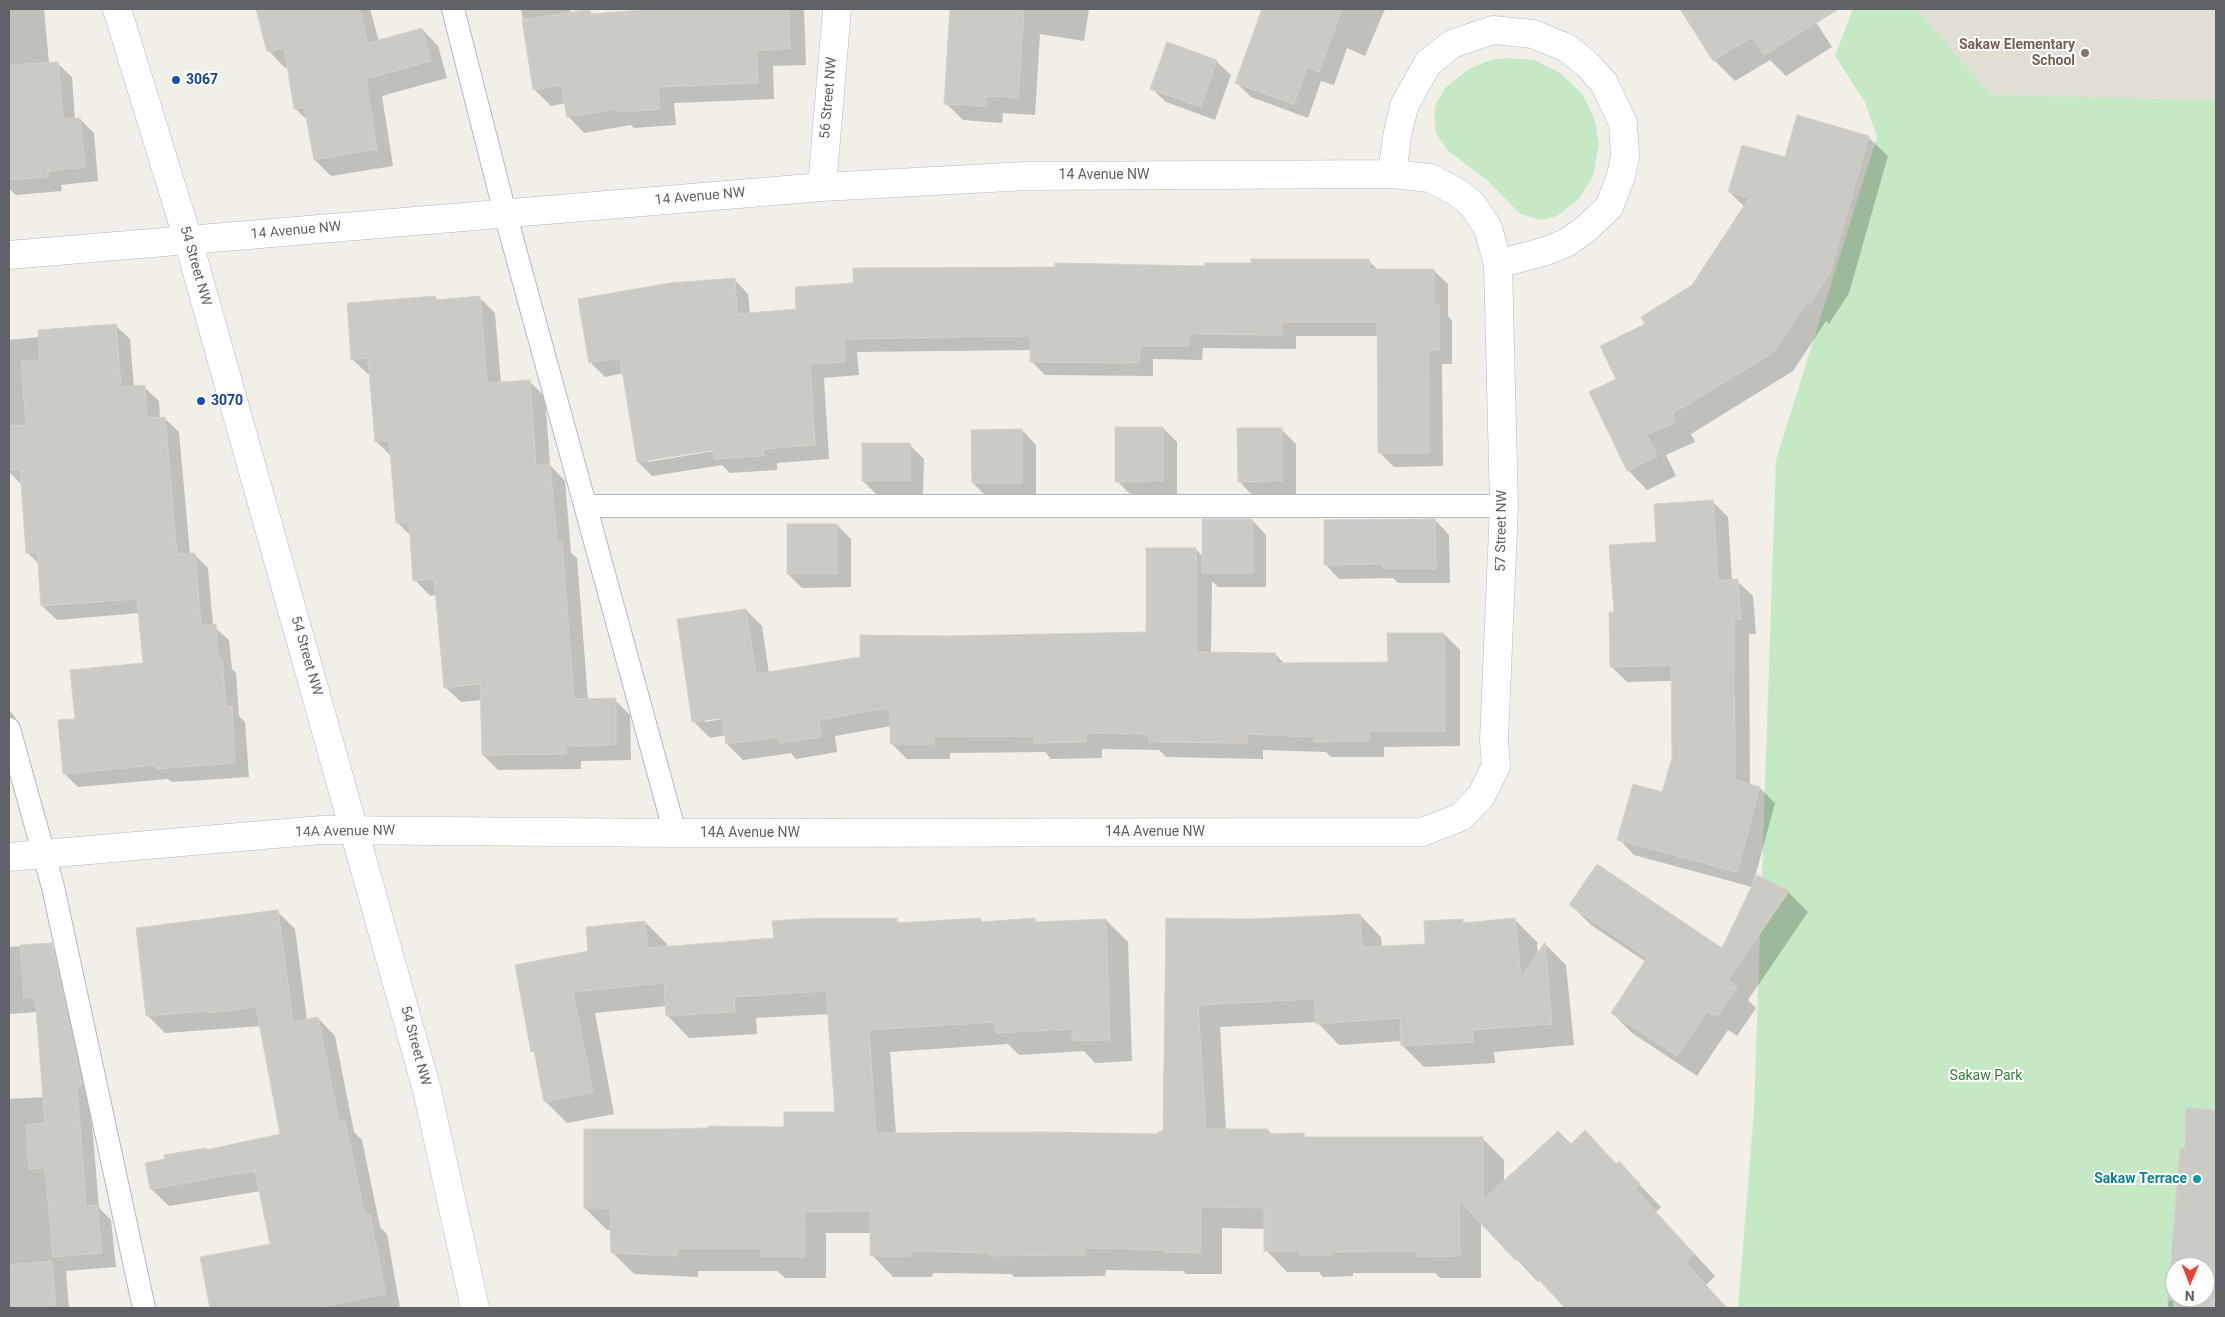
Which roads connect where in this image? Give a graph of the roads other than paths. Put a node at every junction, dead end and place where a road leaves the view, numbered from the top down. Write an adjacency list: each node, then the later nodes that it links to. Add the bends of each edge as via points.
1 (117, 9): 8 (street, 54 Street NW)
2 (453, 9): 7 (lane)
3 (837, 9): 6 (street, 56 Street NW)
4 (1392, 174): 5 (street, 14 Avenue NW); 6 (street, 14 Avenue NW, via 1027,176); 10 (street, via 1404,106 1428,63 1452,44 1493,30 1532,34 1567,48 1587,64 1604,83 1623,123 1625,156 1609,207 1566,243)
5 (1430, 178): 10 (street, 57 Street NW, via 1457,192 1476,210 1488,228)
6 (822, 187): 7 (street, 14 Avenue NW)
7 (505, 212): 8 (street, 14 Avenue NW); 11 (lane)
8 (188, 240): 9 (street, 14 Avenue NW); 15 (street, 54 Street NW)
9 (9, 255)
10 (1498, 264): 12 (street, 57 Street NW)
11 (586, 506): 12 (lane); 16 (lane)
12 (1504, 506): 14 (street, 57 Street NW, via 1494,740 1496,766)
13 (9, 729): 17 (lane)
14 (1481, 796): 16 (street, 14A Avenue NW, via 1461,817 1422,832)
15 (355, 830): 16 (street, 14A Avenue NW); 17 (street, 14A Avenue NW, via 321,830); 20 (street, 54 Street NW, via 427,1090)
16 (675, 833)
17 (45, 854): 18 (street, 14A Avenue NW); 19 (lane)
18 (9, 857)
19 (144, 1308)
20 (475, 1308)

